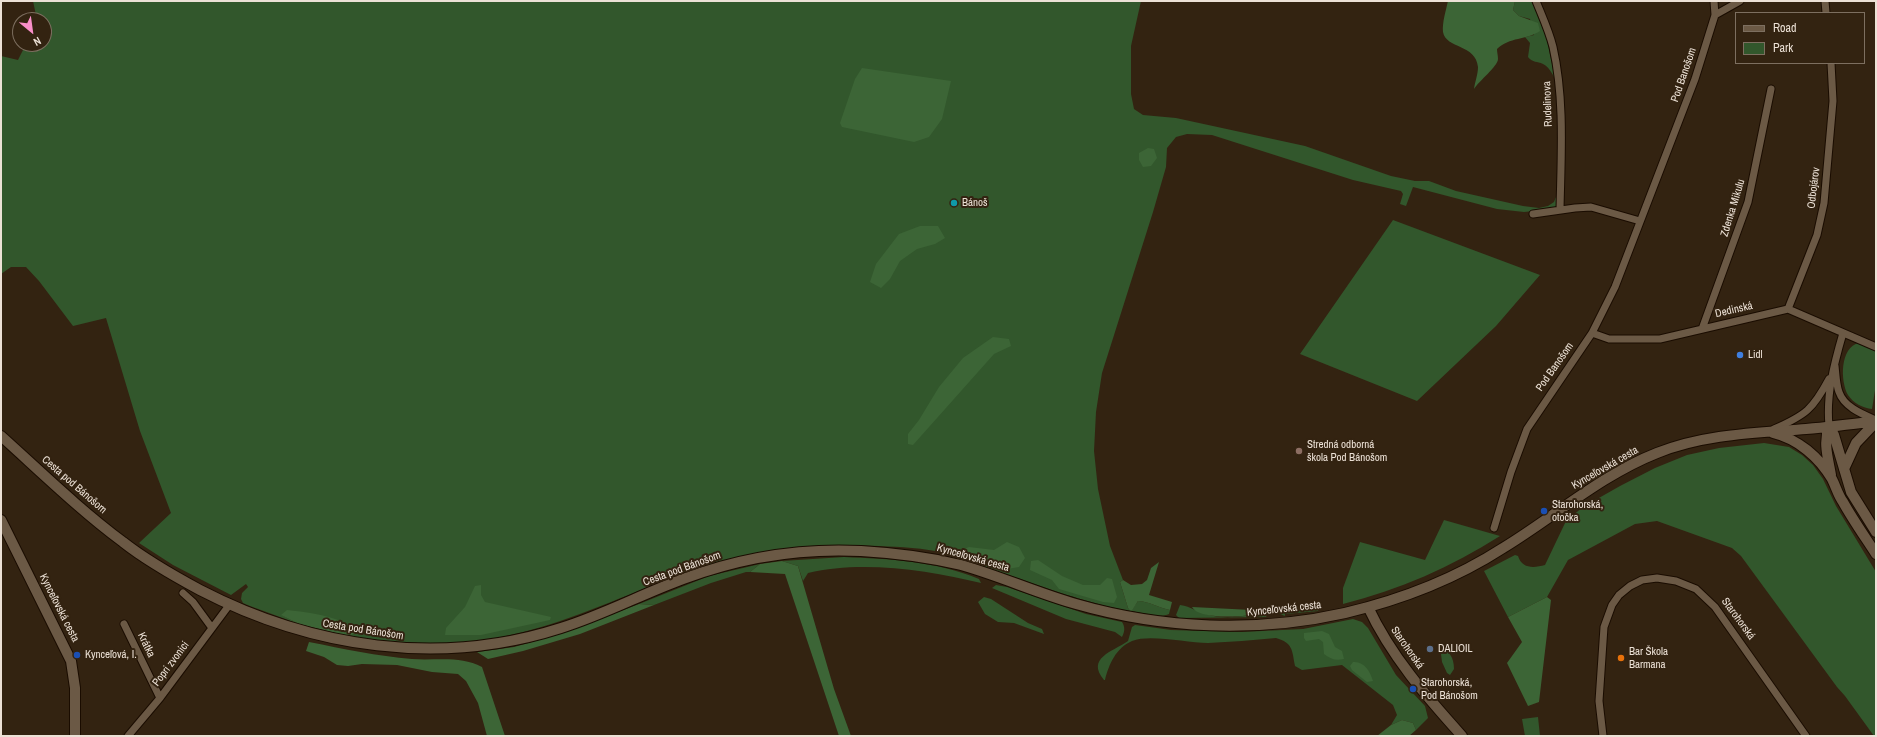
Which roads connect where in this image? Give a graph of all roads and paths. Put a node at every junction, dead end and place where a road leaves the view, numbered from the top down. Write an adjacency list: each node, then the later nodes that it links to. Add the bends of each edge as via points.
1 (1536, 1): 9 (street, Rudelinova, via 1552,45 1558,77)
2 (1714, 1): 6 (street, Pod Banošom)
3 (1740, 1): 6 (street)
4 (1825, 1): 5 (street)
5 (1826, 12)
6 (1715, 14): 11 (street, Pod Banošom, via 1695,79)
7 (1831, 64): 12 (street, Odbojárov, via 1833,101 1824,203 1817,235)
8 (1771, 89): 13 (street, Zdenka Mikulu, via 1750,194)
9 (1560, 210): 10 (street); 11 (street, via 1591,207)
10 (1533, 214)
11 (1640, 221): 14 (street, Pod Banošom, via 1615,287)
12 (1788, 309): 13 (street, Dedinská); 15 (street)
13 (1702, 329): 14 (street, Dedinská, via 1652,340 1609,339)
14 (1592, 333): 26 (street, Pod Banošom, via 1527,429)
15 (1843, 334): 16 (street); 17 (street)
16 (1876, 347)
17 (1834, 364): 18 (street); 19 (street, via 1839,392 1849,406)
18 (1831, 375): 20 (street); 21 (street, via 1818,400 1802,416)
19 (1876, 421): 20 (street, Kynceľovská cesta); 23 (street, via 1856,443)
20 (1829, 426): 21 (street, Kynceľovská cesta); 23 (street); 24 (street, via 1826,446)
21 (1769, 432): 24 (street, via 1781,435 1810,452); 33 (street, Kynceľovská cesta, via 1711,438 1655,454 1620,471 1474,565 1420,589)
22 (1, 436): 32 (street, Cesta pod Bánošom, via 125,544 188,583)
23 (1844, 469): 27 (street, via 1852,492)
24 (1832, 479): 29 (street, via 1844,505)
25 (1, 520): 28 (street, Kynceľovská cesta)
26 (1494, 528)
27 (1876, 532)
28 (4, 534): 37 (street, Kynceľovská cesta, via 71,661 75,688)
29 (1876, 554)
30 (769, 556): 32 (street, Cesta pod Bánošom, via 697,574 564,627 518,640 467,647 415,650 349,642 282,624); 33 (street, Kynceľovská cesta, via 844,551 926,558 981,571 1088,607 1128,617 1176,624 1273,624 1313,619)
31 (183, 593): 35 (street)
32 (230, 604): 35 (street, Popri zvonici)
33 (1368, 607): 39 (street, Starohorská, via 1400,662)
34 (124, 624): 36 (street, Krátka)
35 (212, 628): 36 (street, Popri zvonici)
36 (160, 698): 38 (street, Popri zvonici)
37 (75, 736)
38 (128, 736)
39 (1462, 736)
40 (1603, 736): 41 (street, Starohorská, via 1599,701 1604,627 1609,612 1619,595 1630,586 1642,580 1657,578 1676,581 1696,589 1715,607)
41 (1806, 736)

